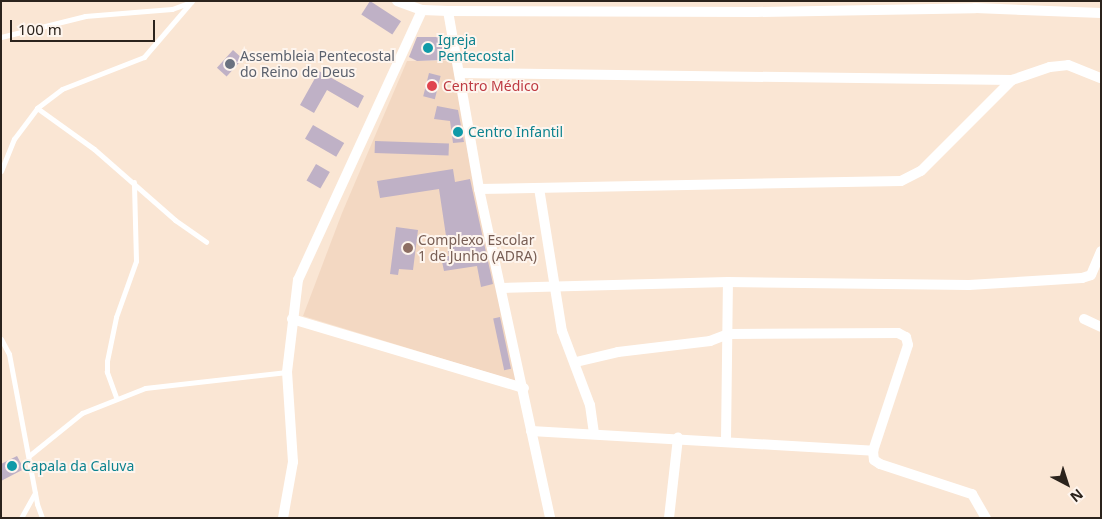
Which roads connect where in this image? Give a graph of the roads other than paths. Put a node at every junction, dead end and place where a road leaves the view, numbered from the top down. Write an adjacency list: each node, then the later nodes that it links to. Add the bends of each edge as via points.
1 (759, 1): 8 (street)
2 (192, 2): 10 (lane, via 172,8 85,16); 14 (lane, via 144,57 62,89)
3 (401, 2): 6 (street)
4 (975, 5): 5 (street); 8 (street)
5 (1048, 6): 9 (street)
6 (422, 10): 7 (street); 25 (street, via 298,280)
7 (448, 11): 8 (street); 11 (street)
8 (756, 12)
9 (1101, 12)
10 (1, 37)
11 (459, 73): 13 (street); 17 (street)
12 (1101, 78): 13 (street, via 1068,66 1050,67)
13 (1012, 80): 18 (street, via 932,161 901,180)
14 (37, 108): 15 (lane, via 14,139); 16 (lane)
15 (1, 171)
16 (134, 182): 19 (lane); 32 (lane, via 136,261 116,317 107,360 107,372)
17 (479, 188): 18 (street); 23 (street)
18 (539, 188): 22 (street)
19 (206, 242)
20 (1101, 251): 21 (street, via 1092,275 1082,278 936,285)
21 (728, 282): 22 (street); 27 (street)
22 (557, 287): 23 (street); 29 (street, via 562,331)
23 (502, 288): 31 (street)
24 (1084, 318): 26 (street)
25 (292, 319): 30 (street); 31 (street)
26 (1101, 327)
27 (728, 334): 29 (street, via 710,341 627,350); 36 (street); 37 (street, via 870,332 898,333 906,338 908,345)
28 (1, 339): 38 (lane, via 9,354)
29 (576, 362): 34 (street, via 590,405)
30 (288, 372): 32 (lane, via 145,388); 42 (street, via 292,462)
31 (524, 388): 33 (street)
32 (116, 397): 38 (lane, via 82,413)
33 (531, 431): 34 (street); 43 (street)
34 (594, 433): 35 (street)
35 (678, 438): 36 (street); 44 (street)
36 (726, 441): 37 (street)
37 (873, 451): 45 (street, via 874,460 880,464 972,494)
38 (30, 455): 39 (lane)
39 (35, 493): 40 (lane); 41 (lane)
40 (21, 518)
41 (42, 518)
42 (283, 518)
43 (550, 518)
44 (668, 518)
45 (986, 518)

